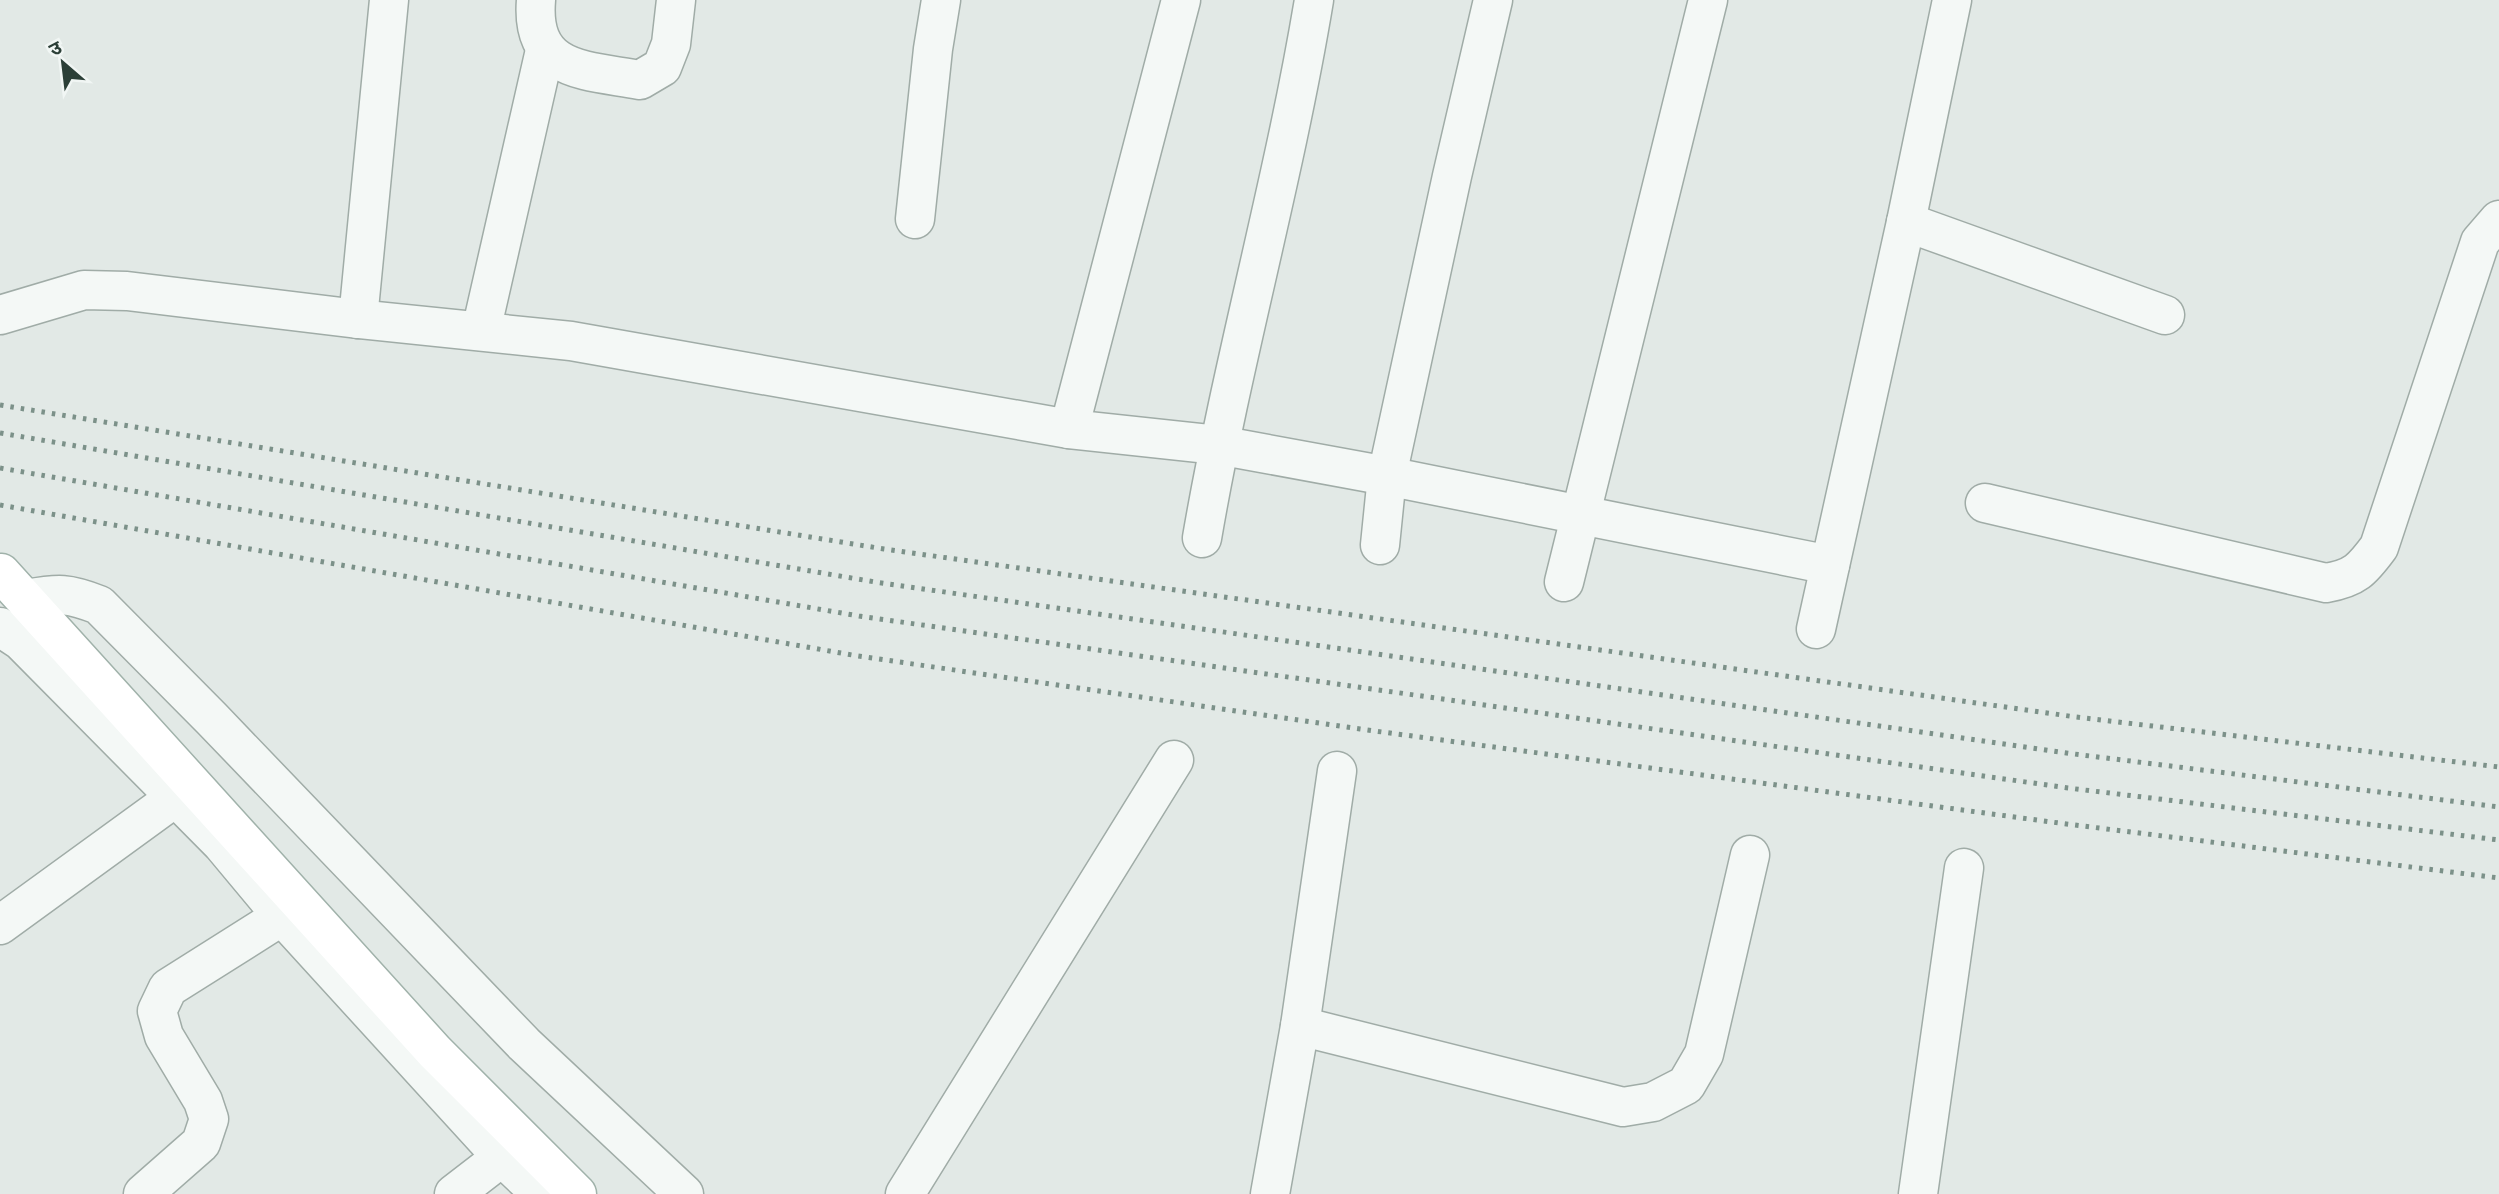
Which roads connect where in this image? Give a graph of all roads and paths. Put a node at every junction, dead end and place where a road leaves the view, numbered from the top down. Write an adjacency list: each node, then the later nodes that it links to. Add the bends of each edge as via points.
1 (389, 0): 16 (street)
2 (537, 0): 10 (street, via 537,29)
3 (676, 0): 10 (street, via 671,44 662,67 640,80 565,66)
4 (941, 0): 11 (street)
5 (1181, 0): 18 (street)
6 (1314, 0): 19 (street, via 1298,99)
7 (1493, 0): 20 (street)
8 (1708, 0): 22 (street)
9 (1952, 0): 13 (street)
10 (545, 50): 17 (street)
11 (915, 219)
12 (2499, 220): 21 (street, via 2480,242 2378,547 2364,568 2347,579 2326,583)
13 (1906, 222): 15 (street); 25 (street)
14 (0, 315): 16 (street, via 84,290 178,296)
15 (2165, 315)
16 (358, 319): 17 (street)
17 (481, 331): 18 (street, via 685,360)
18 (1069, 429): 19 (street)
19 (1218, 445): 20 (street); 23 (street)
20 (1387, 476): 22 (street); 24 (street)
21 (1985, 503)
22 (1580, 516): 25 (street); 26 (street)
23 (1202, 538)
24 (1380, 545)
25 (1830, 565): 29 (street)
26 (1564, 582)
27 (14, 586): 42 (main road, via 435,1052); 43 (street, via 78,596 99,605 524,1044)
28 (0, 627): 32 (street, via 21,641)
29 (1816, 629)
30 (1174, 760): 44 (street)
31 (1337, 771): 37 (street)
32 (176, 797): 35 (street); 36 (street)
33 (1750, 855): 37 (street, via 1704,1054 1686,1085 1653,1102 1623,1107)
34 (1964, 868): 46 (street)
35 (282, 916): 38 (street); 39 (street, via 168,988 157,1010 164,1035 209,1119 201,1143)
36 (0, 925)
37 (1300, 1026): 45 (street)
38 (502, 1157): 40 (street); 41 (street)
39 (143, 1194)
40 (454, 1194)
41 (541, 1194)
42 (577, 1194)
43 (684, 1194)
44 (905, 1194)
45 (1270, 1194)
46 (1918, 1194)

